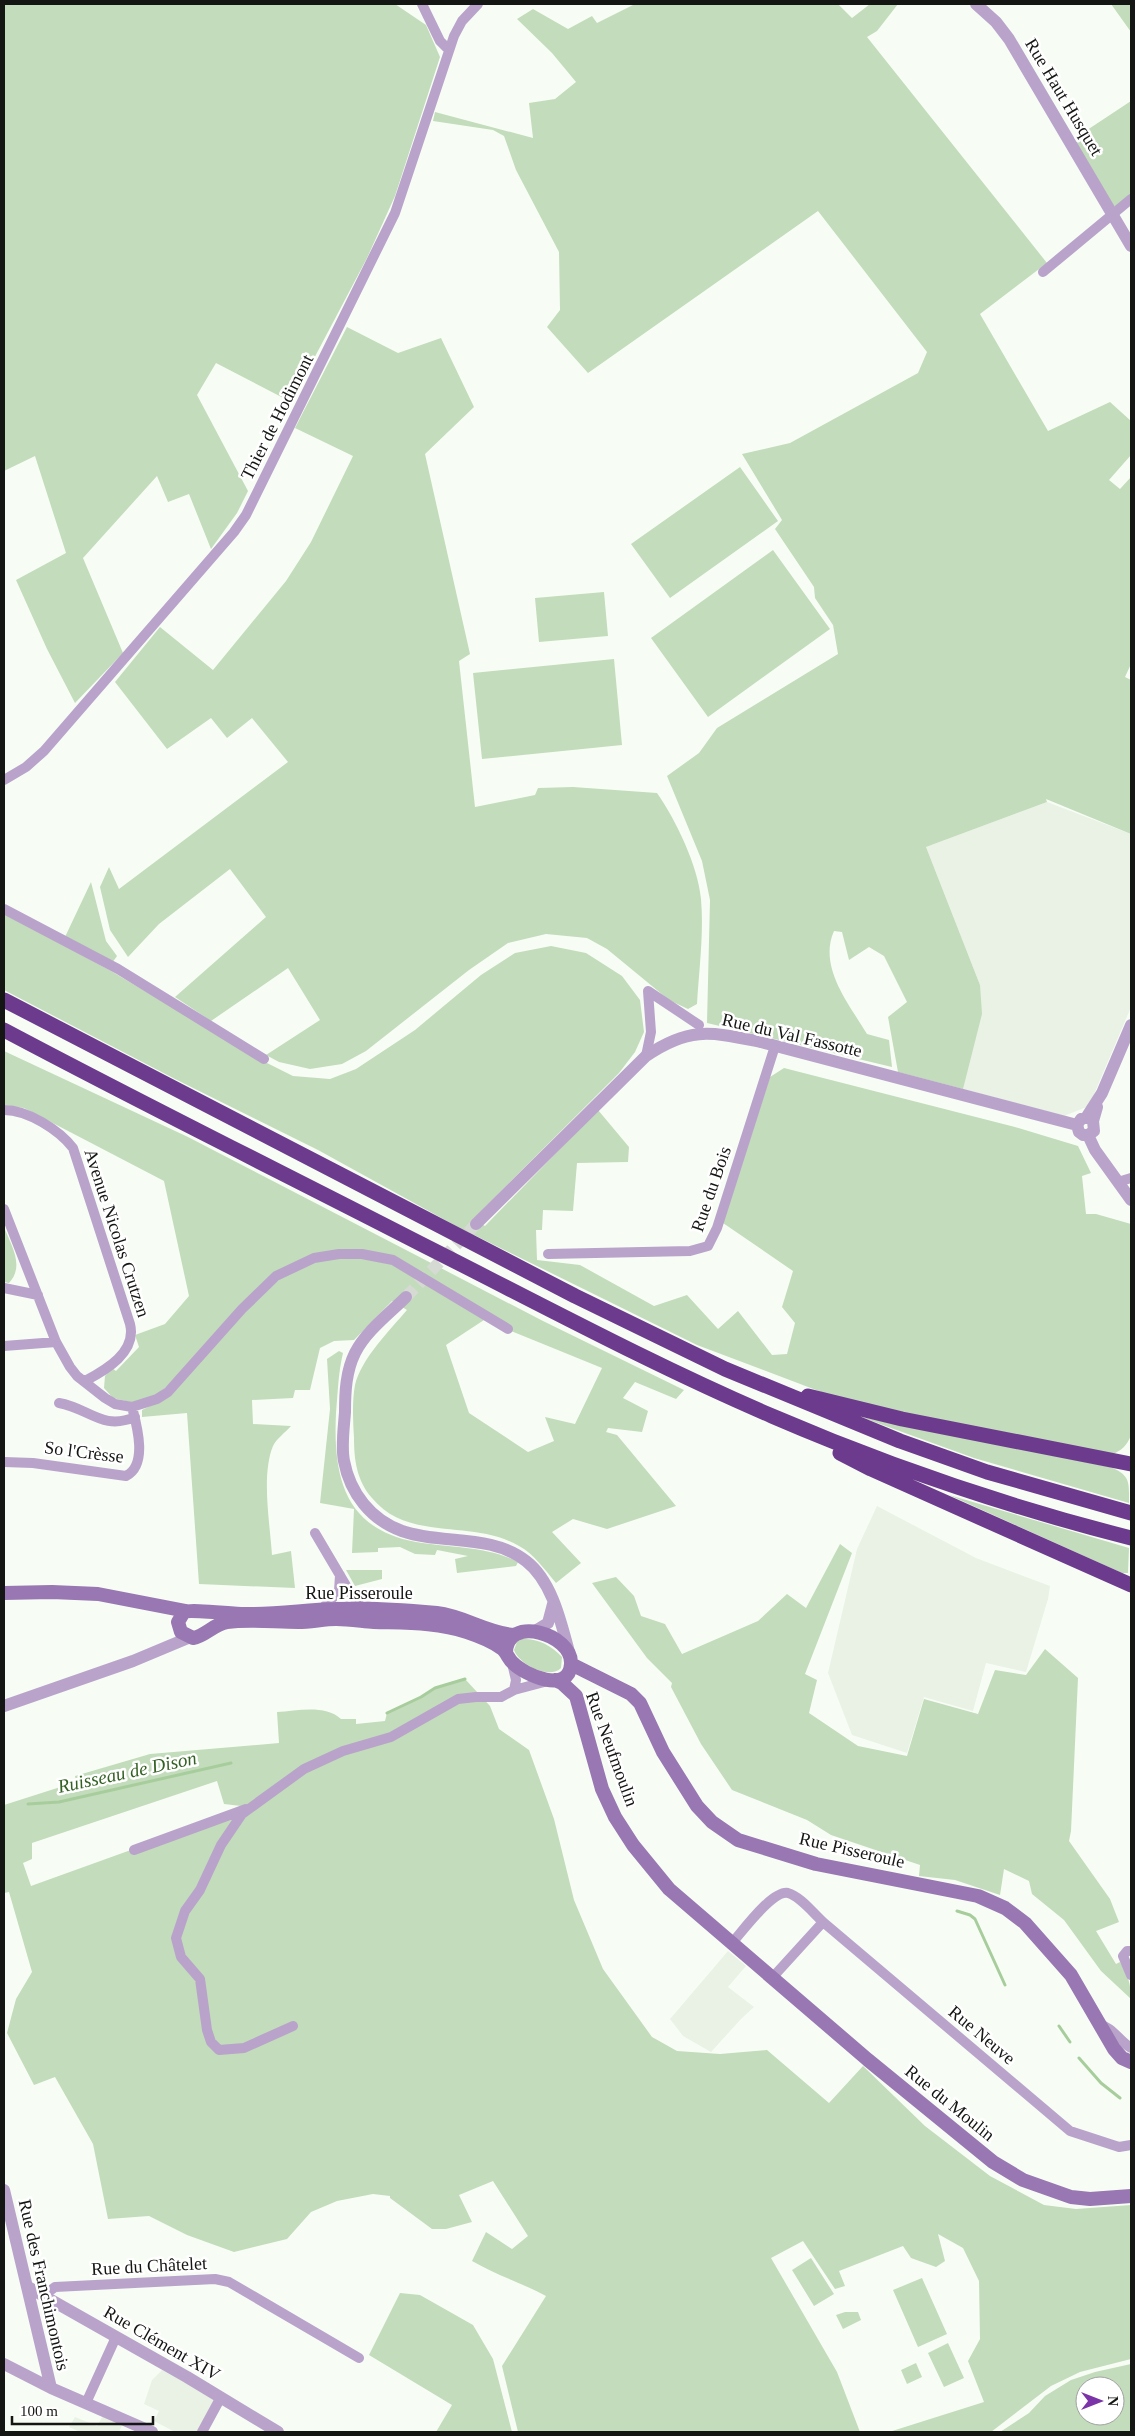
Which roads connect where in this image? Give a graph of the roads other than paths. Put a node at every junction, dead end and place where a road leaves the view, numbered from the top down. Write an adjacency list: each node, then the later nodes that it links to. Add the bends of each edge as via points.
1 (422, 4): 4 (street, via 440,41)
2 (478, 4): 4 (street, Thier de Hodimont, via 462,21)
3 (976, 4): 6 (street, Rue Haut Husquet, via 1009,39)
4 (449, 50): 9 (street, Thier de Hodimont, via 395,213 246,515 44,751)
5 (1131, 199): 6 (street)
6 (1114, 215): 7 (street, Rue Haut Husquet); 8 (street)
7 (1131, 246)
8 (1042, 272)
9 (4, 780)
10 (4, 910): 18 (street, via 118,969)
11 (4, 1000): 35 (highway, via 584,1300)
12 (698, 1025): 17 (street, via 648,991 651,1032)
13 (1131, 1026): 21 (street)
14 (4, 1030): 19 (highway)
15 (4, 1038): 19 (highway)
16 (775, 1046): 17 (street, Rue du Val Fassotte, via 698,1032 668,1042); 21 (street, Rue du Val Fassotte); 27 (street, Rue du Bois, via 708,1246 690,1251)
17 (646, 1056): 26 (street, Rue du Val Fassotte)
18 (264, 1059)
19 (74, 1068): 38 (highway, via 614,1343)
20 (7, 1110): 34 (street, Avenue Nicolas Crutzen, via 21,1113 57,1132 73,1148 130,1324 131,1336 126,1350 108,1367)
21 (1085, 1122): 23 (street, via 1080,1134 1088,1135)
22 (1131, 1178): 23 (street)
23 (1118, 1182): 24 (street)
24 (1131, 1200)
25 (4, 1210): 29 (street)
26 (476, 1224)
27 (548, 1254)
28 (4, 1288): 29 (street)
29 (38, 1295): 32 (street)
30 (406, 1297): 48 (street, via 361,1342 349,1366 344,1460 357,1496 375,1516 402,1531 477,1542 511,1552 532,1567 543,1580)
31 (508, 1329): 37 (street, via 393,1260 362,1254 314,1258 276,1276 168,1392)
32 (56, 1342): 33 (street); 34 (street, via 70,1367)
33 (4, 1346)
34 (85, 1381): 37 (street, via 105,1398)
35 (756, 1382): 40 (highway, via 902,1418); 41 (highway, via 900,1442 987,1472)
36 (59, 1403): 37 (street, So l'Crèsse, via 102,1421 117,1423)
37 (133, 1412): 39 (street, So l'Crèsse, via 138,1464 126,1476 33,1462)
38 (772, 1417): 43 (highway, via 888,1463 1068,1522); 45 (highway, via 870,1469)
39 (4, 1462)
40 (1131, 1464)
41 (1131, 1513)
42 (315, 1533): 44 (street)
43 (1131, 1538)
44 (340, 1575): 49 (street, via 339,1591); 50 (street)
45 (1131, 1585)
46 (4, 1593): 47 (main road)
47 (85, 1594): 51 (main road, via 112,1596); 53 (main road, via 123,1608 163,1616)
48 (553, 1601): 54 (street, via 548,1623); 59 (street)
49 (322, 1609): 50 (main road, Rue Pisseroule); 52 (main road, Rue Pisseroule, via 252,1614)
50 (363, 1609): 56 (main road, Rue Pisseroule, via 440,1614)
51 (186, 1611): 52 (main road); 53 (main road, via 179,1618)
52 (202, 1612): 55 (main road, via 207,1623)
53 (178, 1626): 57 (main road)
54 (535, 1632): 56 (main road, Rue Pisseroule); 59 (main road, Rue Pisseroule, via 556,1640)
55 (204, 1633): 57 (main road); 58 (main road, Rue Pisseroule, via 228,1622 335,1619 408,1623 459,1630 492,1643)
56 (514, 1635): 58 (main road, via 507,1642)
57 (188, 1638): 62 (street, via 134,1661)
58 (509, 1658): 60 (main road, Rue Pisseroule, via 527,1673); 61 (street, via 516,1680)
59 (570, 1658): 60 (main road, via 566,1675); 70 (main road, Rue Pisseroule, via 631,1694 640,1703 686,1791 712,1822 738,1840 816,1864 978,1896 1005,1908 1052,1950 1071,1975)
60 (551, 1680): 61 (street); 66 (main road, Rue Neufmoulin, via 562,1683 576,1696 602,1789 633,1845 669,1889)
61 (514, 1690): 63 (street, via 501,1697 458,1700 391,1737 317,1762)
62 (4, 1706)
63 (252, 1807): 64 (street); 71 (street, via 242,1814 221,1846 200,1890 185,1911 176,1938 177,1948 200,1979 207,2030 211,2042 219,2050 244,2048)
64 (134, 1850)
65 (823, 1922): 66 (street, Rue Neuve, via 794,1896 779,1894); 69 (street); 74 (street, Rue Neuve, via 1070,2131 1119,2147)
66 (732, 1943): 69 (main road, Rue Neufmoulin)
67 (1131, 1951): 68 (street, via 1126,1950 1123,1956)
68 (1131, 1975)
69 (772, 1978): 76 (main road, Rue du Moulin, via 972,2146 1023,2180 1071,2197)
70 (1098, 2024): 72 (street, via 1109,2026 1120,2041); 73 (main road, Rue Pisseroule, via 1114,2049)
71 (293, 2026)
72 (1131, 2048)
73 (1131, 2062)
74 (1131, 2145)
75 (4, 2190): 77 (street, Rue des Franchimontois)
76 (1131, 2196)
77 (28, 2287): 78 (street, Rue Clément XIV); 82 (street, Rue des Franchimontois)
78 (43, 2296): 79 (street, Rue Clément XIV); 80 (street, Rue du Châtelet, via 55,2287 215,2279 229,2282)
79 (116, 2337): 83 (street, Rue Clément XIV); 84 (street)
80 (359, 2358)
81 (4, 2364): 82 (street)
82 (51, 2388): 84 (street)
83 (220, 2397): 86 (street); 87 (street, Rue Clément XIV)
84 (86, 2402): 85 (street)
85 (152, 2432)
86 (202, 2432)
87 (278, 2432)

